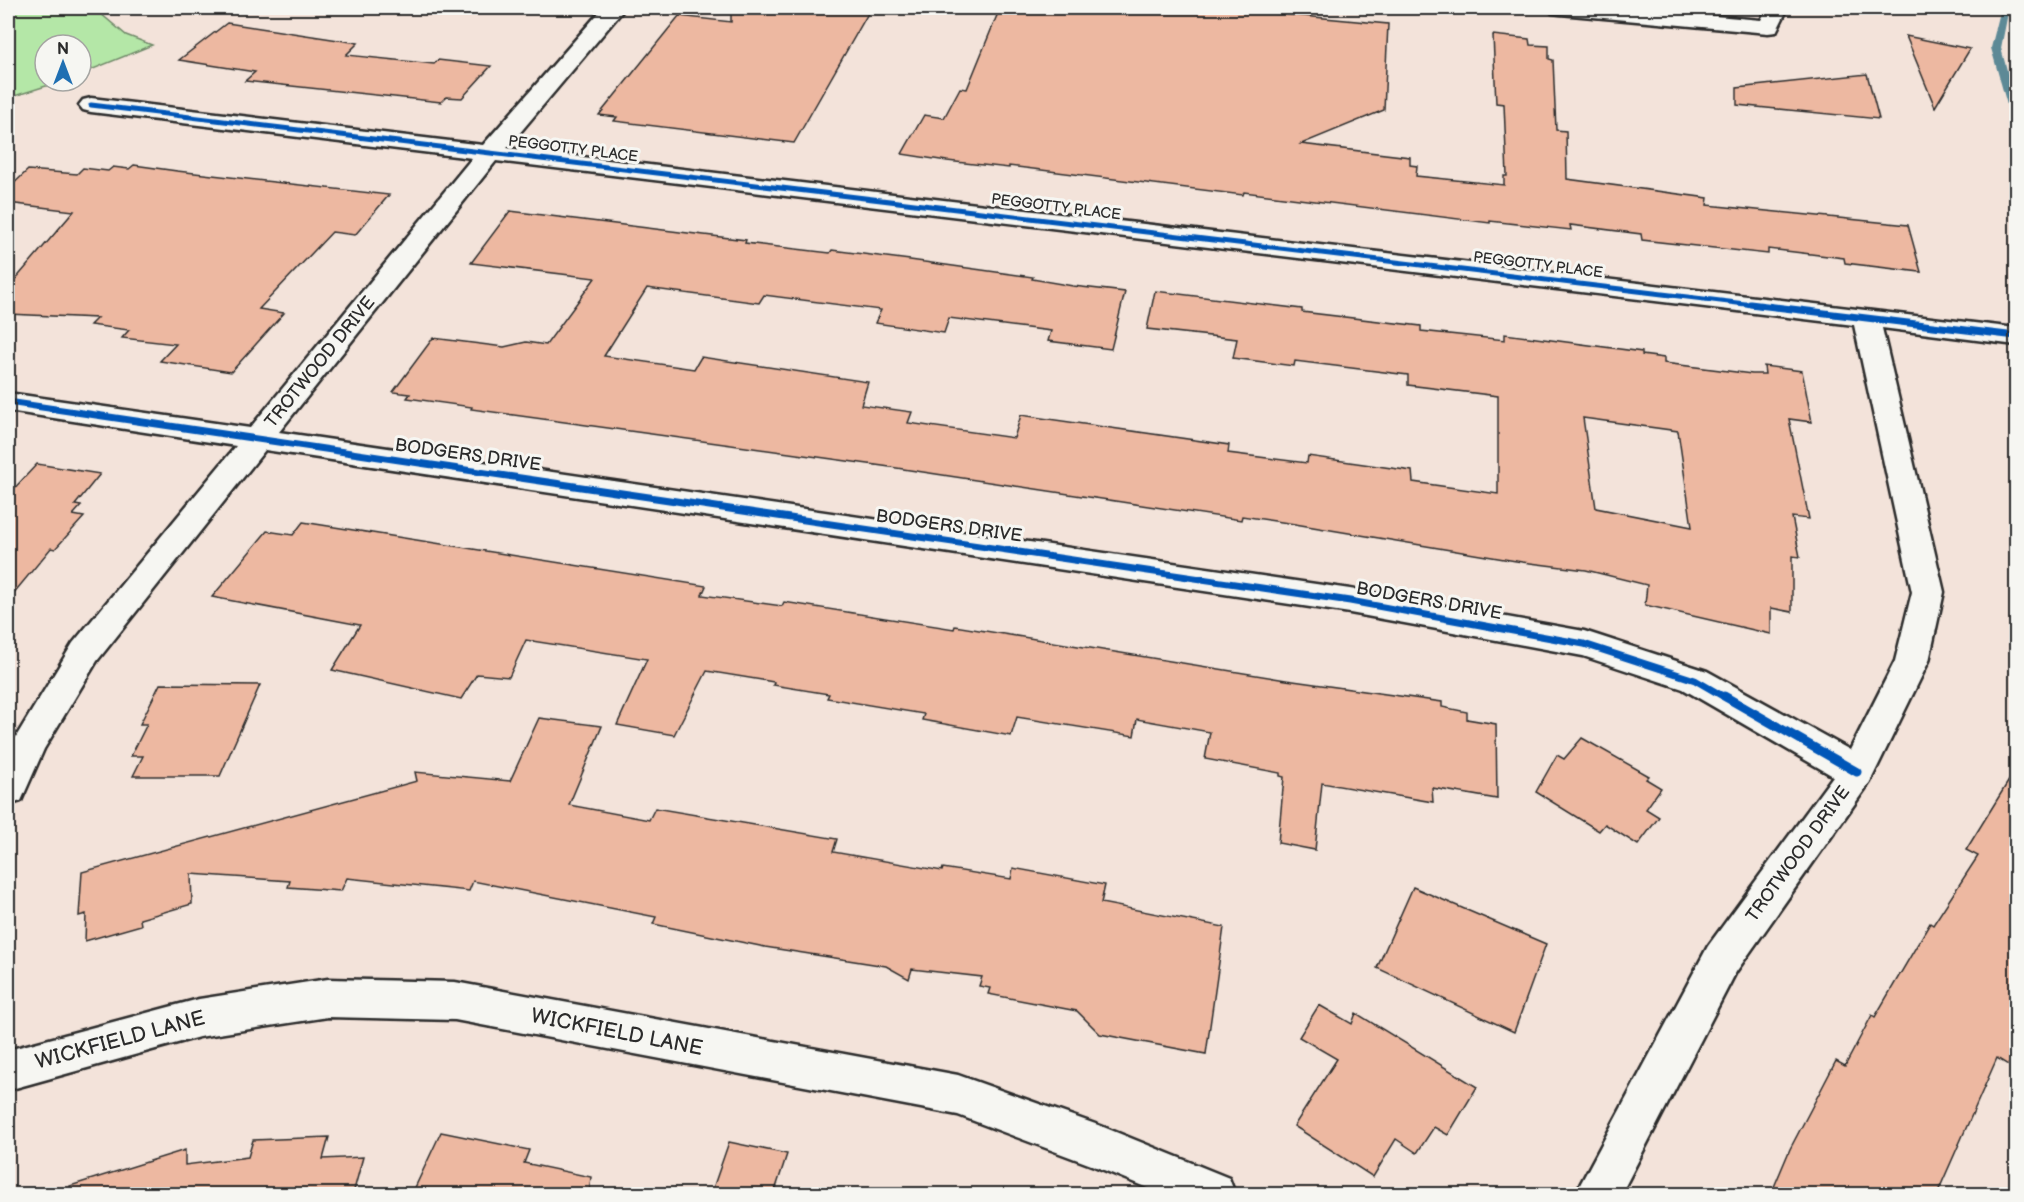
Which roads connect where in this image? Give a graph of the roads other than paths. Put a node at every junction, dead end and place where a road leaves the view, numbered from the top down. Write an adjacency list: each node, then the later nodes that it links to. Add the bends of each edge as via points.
1 (614, 8): 5 (street, TROTWOOD DRIVE)
2 (1560, 8): 3 (street)
3 (1772, 17)
4 (91, 105): 5 (street, PEGGOTTY PLACE)
5 (490, 152): 6 (street, PEGGOTTY PLACE); 9 (street, TROTWOOD DRIVE)
6 (1866, 318): 7 (street, PEGGOTTY PLACE); 10 (street, TROTWOOD DRIVE, via 1928,592 1912,660)
7 (2016, 336)
8 (8, 402): 9 (street, BODGERS DRIVE)
9 (258, 439): 10 (street, BODGERS DRIVE, via 1350,601 1584,644 1695,680); 11 (street, TROTWOOD DRIVE, via 85,652 28,744)
10 (1857, 772): 14 (street, TROTWOOD DRIVE, via 1722,959)
11 (8, 790)
12 (8, 1070): 13 (street, WICKFIELD LANE, via 199,1018 328,998 455,1001 958,1095 1101,1147)
13 (1213, 1194)
14 (1597, 1194)

